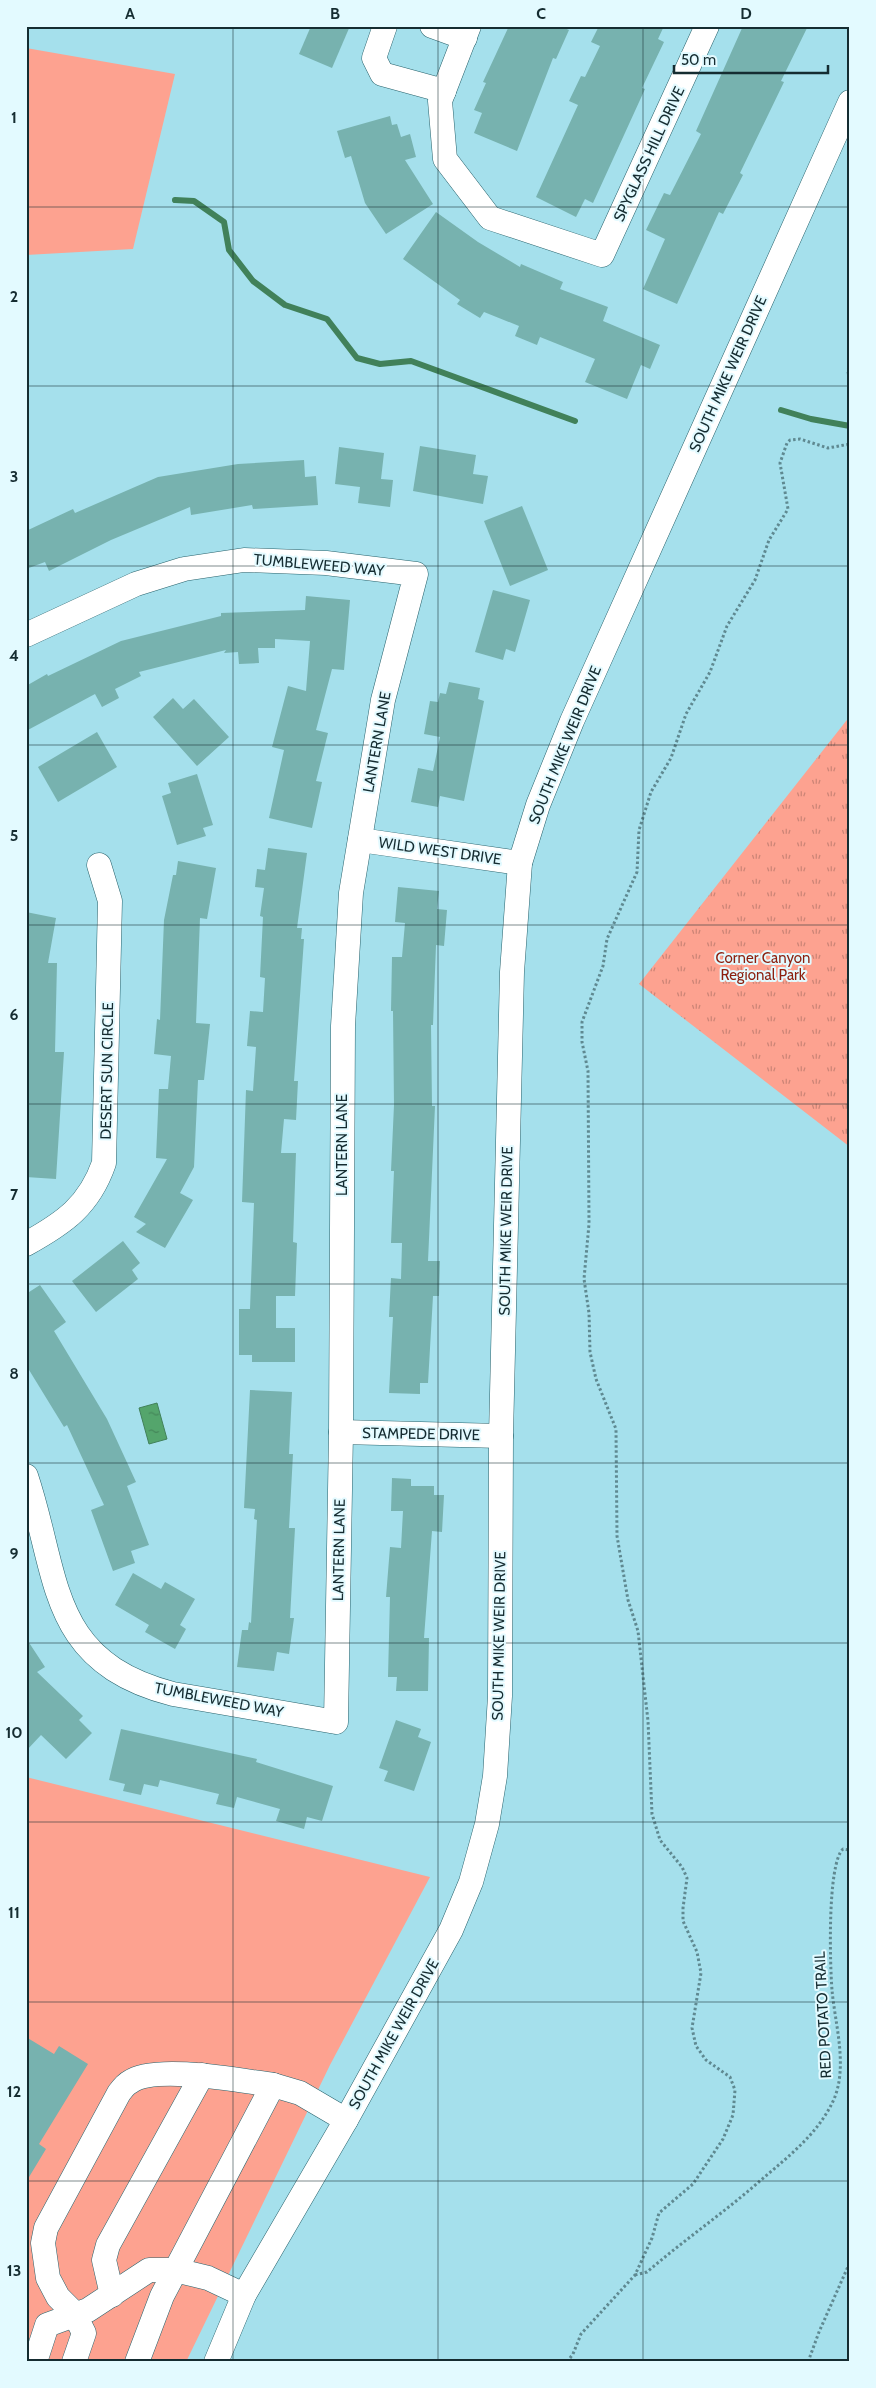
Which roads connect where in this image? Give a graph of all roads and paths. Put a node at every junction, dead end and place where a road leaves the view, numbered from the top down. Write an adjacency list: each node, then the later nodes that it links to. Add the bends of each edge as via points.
1 (385, 26): 5 (street, via 374,58 382,74)
2 (432, 26): 4 (street)
3 (708, 26): 5 (street, SPYGLASS HILL DRIVE, via 602,255 490,218 445,159 440,101)
4 (467, 32): 5 (street)
5 (444, 91)
6 (850, 102): 13 (street, SOUTH MIKE WEIR DRIVE, via 572,721 538,805)
7 (850, 362): 8 (path)
8 (850, 386)
9 (850, 444): 26 (path, via 825,448 805,440 794,439 787,443 780,463 788,509 769,540 755,580 727,626 710,672 686,714 671,758 651,792 640,830 637,872 607,940 603,966 582,1022 588,1071 590,1224 584,1279 590,1352 596,1379 616,1429 617,1536 628,1600 638,1631 648,1721 652,1814 660,1840 687,1878 683,1921 697,1952 701,1973 692,2028 696,2046 706,2060 730,2077 735,2090 733,2115 723,2139 693,2184 659,2213)
10 (416, 574): 11 (street, TUMBLEWEED WAY, via 326,563 244,560 184,569 136,584); 12 (street, LANTERN LANE, via 383,700)
11 (26, 635)
12 (360, 840): 13 (street, WILD WEST DRIVE); 16 (street, LANTERN LANE, via 351,893 343,1026)
13 (520, 863): 17 (street, SOUTH MIKE WEIR DRIVE, via 512,972)
14 (99, 865): 15 (street, DESERT SUN CIRCLE, via 110,901 104,1163 86,1200 54,1228)
15 (26, 1244)
16 (341, 1432): 17 (street, STAMPEDE DRIVE); 19 (street, LANTERN LANE)
17 (501, 1436): 23 (street, SOUTH MIKE WEIR DRIVE, via 500,1696 487,1824 471,1882 451,1930)
18 (26, 1476): 19 (street, TUMBLEWEED WAY, via 38,1510 58,1599 86,1646 104,1663 124,1677 156,1689)
19 (336, 1722)
20 (850, 1850): 26 (path, RED POTATO TRAIL, via 843,1849 836,1862 830,1904 832,1989 839,2069 835,2097 816,2128 789,2157 739,2201 647,2272)
21 (202, 2075): 22 (street); 27 (street, via 108,2245 104,2260); 29 (street, via 160,2074 131,2081 119,2093 64,2194 46,2228 43,2243 48,2278 58,2297)
22 (273, 2085): 23 (street, via 300,2093); 25 (street)
23 (346, 2120): 28 (street, SOUTH MIKE WEIR DRIVE)
24 (850, 2262): 35 (path)
25 (175, 2270): 27 (street, via 149,2270); 28 (street, via 208,2278); 32 (street)
26 (635, 2275): 34 (path, via 581,2334)
27 (112, 2295): 29 (street, via 88,2310)
28 (244, 2295): 33 (street, SOUTH MIKE WEIR DRIVE)
29 (74, 2313): 30 (street, via 47,2325); 31 (street, via 84,2333)
30 (35, 2362)
31 (74, 2362)
32 (137, 2362)
33 (216, 2362)
34 (566, 2362)
35 (808, 2362)

